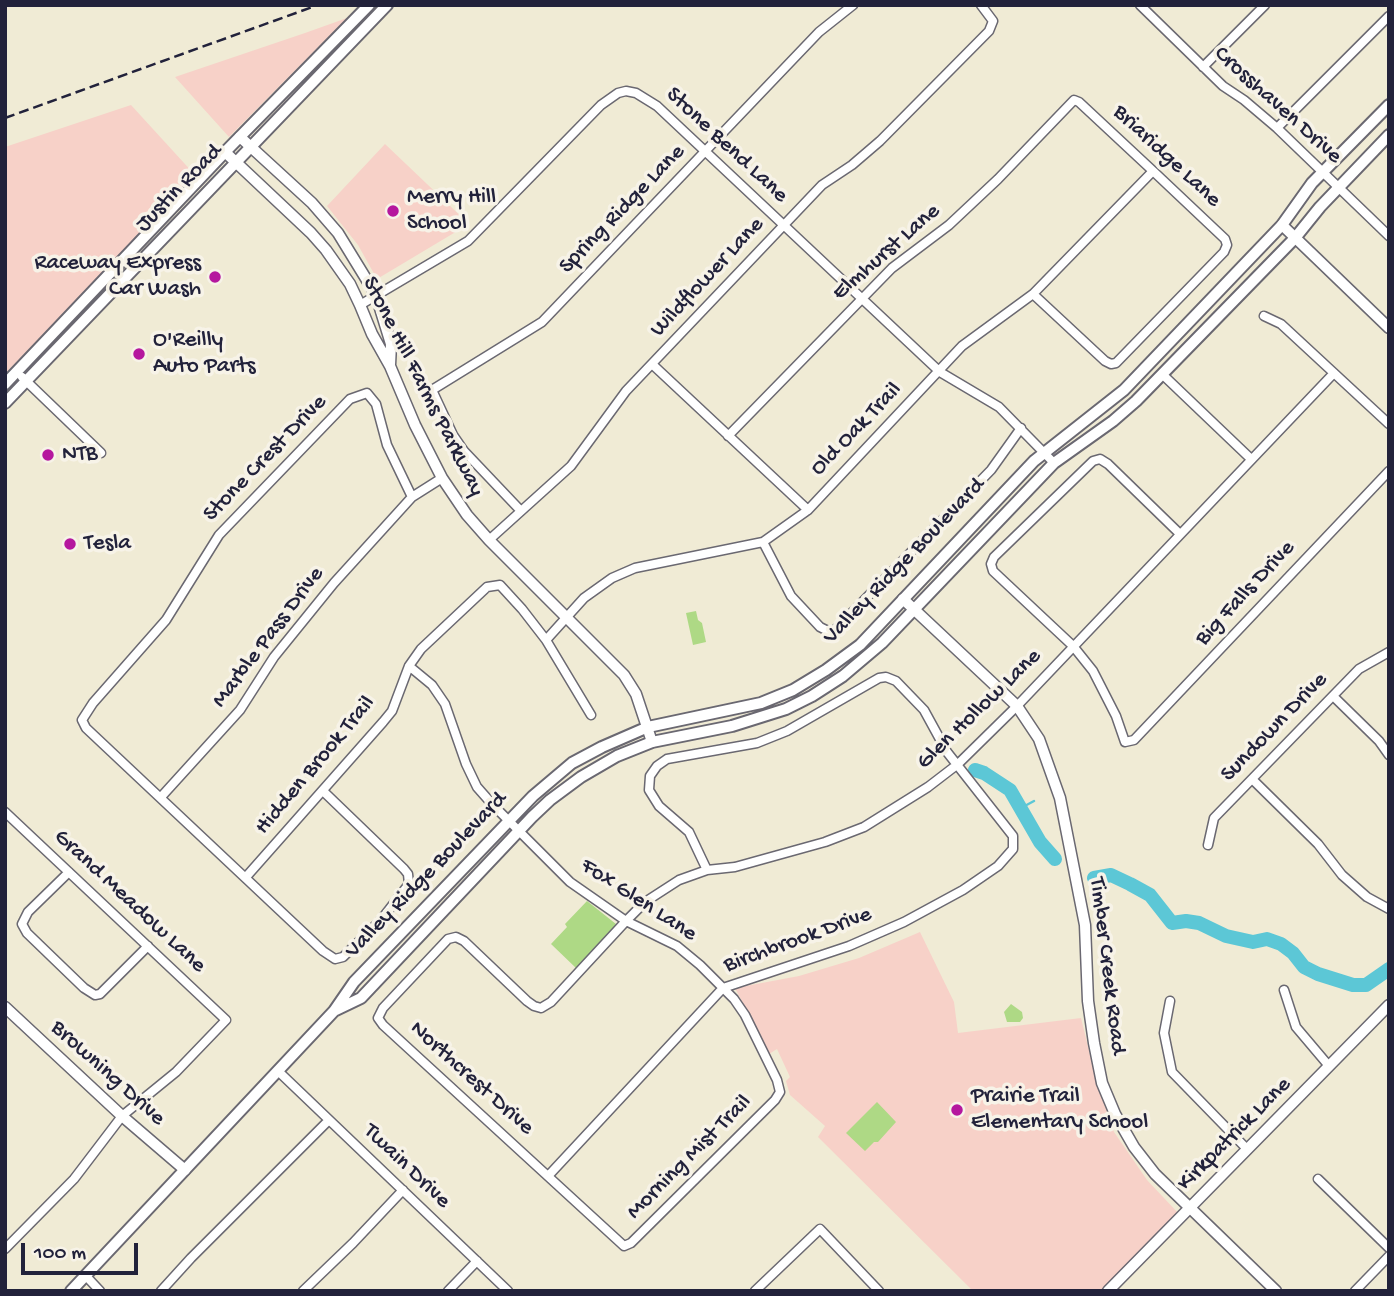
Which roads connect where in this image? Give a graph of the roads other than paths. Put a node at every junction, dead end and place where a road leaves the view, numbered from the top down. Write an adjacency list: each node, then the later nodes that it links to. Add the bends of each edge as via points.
1 (369, 5): 13 (main road, Justin Road)
2 (387, 5): 14 (main road, Justin Road)
3 (853, 5): 15 (street, Spring Ridge Lane, via 819,32)
4 (981, 5): 22 (street, Wildflower Lane, via 993,21 989,31 880,141 822,185)
5 (1140, 5): 8 (street, Crosshaven Drive)
6 (1265, 5): 8 (street)
7 (1389, 16): 11 (street)
8 (1203, 67): 11 (street, Crosshaven Drive)
9 (1074, 100): 18 (street, Briaridge Lane); 31 (street, Elmhurst Lane, via 949,225)
10 (1389, 105): 19 (main road, Valley Ridge Boulevard)
11 (1277, 128): 19 (street, Crosshaven Drive)
12 (1389, 135): 20 (main road, Valley Ridge Boulevard)
13 (240, 137): 14 (street); 16 (main road, Justin Road)
14 (250, 147): 17 (main road, Justin Road); 21 (street)
15 (706, 151): 22 (street, Stone Bend Lane); 30 (street, Stone Bend Lane, via 651,102 636,93 618,93 468,241); 54 (street, Spring Ridge Lane, via 542,321 432,390 464,452)
16 (225, 152): 17 (street, Stone Hill Farms Parkway); 27 (main road, Justin Road)
17 (236, 162): 24 (street, Stone Hill Farms Parkway); 28 (main road, Justin Road)
18 (1153, 171): 29 (street, Old Oak Trail); 29 (street, Briaridge Lane, via 1225,239 1224,252 1111,364)
19 (1322, 172): 20 (street, Crosshaven Drive); 23 (main road, Valley Ridge Boulevard)
20 (1338, 187): 25 (street, Crosshaven Drive); 26 (main road, Valley Ridge Boulevard)
21 (325, 218): 24 (street); 30 (street)
22 (783, 225): 31 (street, Stone Bend Lane); 35 (street, Wildflower Lane)
23 (1282, 225): 26 (street); 47 (main road, Valley Ridge Boulevard, via 1124,390)
24 (311, 233): 32 (street, Stone Hill Farms Parkway)
25 (1388, 234)
26 (1295, 238): 34 (street); 40 (main road, Valley Ridge Boulevard)
27 (117, 267): 28 (main road); 37 (main road, Justin Road)
28 (126, 276): 41 (main road, Justin Road)
29 (1033, 294): 38 (street, Old Oak Trail, via 962,346)
30 (376, 295): 32 (street, Stone Bend Lane); 36 (street, via 389,334)
31 (860, 299): 38 (street, Stone Bend Lane); 46 (street, Elmhurst Lane)
32 (360, 305): 36 (street, Stone Hill Farms Parkway)
33 (1264, 316): 39 (street, via 1281,324)
34 (1389, 328)
35 (653, 365): 46 (street); 54 (street, Wildflower Lane, via 626,391 571,466)
36 (390, 366): 52 (street, Stone Hill Farms Parkway)
37 (16, 372): 41 (street); 42 (main road, Justin Road)
38 (940, 372): 45 (street, Stone Bend Lane, via 990,400); 55 (street, Old Oak Trail)
39 (1334, 373): 44 (street); 49 (street, Glen Hollow Lane)
40 (1162, 374): 49 (street); 50 (main road, Valley Ridge Boulevard, via 1113,421)
41 (26, 381): 43 (main road, Justin Road); 48 (street)
42 (5, 384)
43 (5, 403)
44 (1389, 424)
45 (1021, 428): 47 (street, Stone Bend Lane); 58 (street, via 990,470 832,633 820,627 791,596)
46 (728, 436): 55 (street)
47 (1045, 452): 50 (street, Stone Bend Lane); 59 (main road, Valley Ridge Boulevard)
48 (101, 453)
49 (1251, 459): 56 (street, Glen Hollow Lane)
50 (1054, 463): 60 (main road, Valley Ridge Boulevard)
51 (1389, 471): 63 (street, Big Falls Drive, via 1130,743 1124,740 1093,671)
52 (442, 478): 53 (street, Marble Pass Drive); 57 (street, Stone Hill Farms Parkway)
53 (412, 498): 75 (street, Marble Pass Drive, via 303,620 240,710); 75 (street, Stone Crest Drive, via 387,446 376,404 367,393 350,399 219,535 166,620 82,720)
54 (521, 510): 57 (street, Wildflower Lane)
55 (808, 510): 58 (street, Old Oak Trail)
56 (1180, 534): 63 (street, Glen Hollow Lane); 63 (street, via 1100,459 994,557 993,571)
57 (489, 540): 61 (street, Stone Hill Farms Parkway)
58 (763, 542): 61 (street, Old Oak Trail, via 635,568 594,590)
59 (903, 599): 60 (street, Timber Creek Road); 69 (main road, Valley Ridge Boulevard, via 860,645 793,690 761,703)
60 (914, 610): 67 (street, Timber Creek Road); 70 (main road, Valley Ridge Boulevard, via 868,656 812,696 760,719)
61 (567, 617): 62 (street, Old Oak Trail); 69 (street, Stone Hill Farms Parkway, via 624,675)
62 (546, 640): 65 (street, Hidden Brook Trail, via 500,585 492,585 421,649); 68 (street)
63 (1073, 646): 67 (street, Glen Hollow Lane)
64 (1389, 652): 66 (street, Sundown Drive, via 1359,669)
65 (409, 666): 74 (street, Hidden Brook Trail, via 392,711); 77 (street, Fox Glen Lane, via 432,685 445,704 477,787)
66 (1334, 696): 71 (street); 73 (street, Sundown Drive)
67 (1017, 706): 72 (street, Glen Hollow Lane); 103 (street, Timber Creek Road, via 1039,739 1060,798 1085,925 1088,1001 1102,1083 1134,1147)
68 (591, 715)
69 (648, 727): 70 (street, Stone Hill Farms Parkway); 77 (main road, Valley Ridge Boulevard, via 572,763)
70 (652, 742): 78 (main road, Valley Ridge Boulevard, via 581,777)
71 (1389, 755)
72 (958, 764): 80 (street, Glen Hollow Lane, via 864,827 774,857); 80 (street, Birchbrook Drive, via 924,710 897,681 886,677 787,732 757,743 667,760 650,776 649,790 659,806 689,832); 87 (street, Birchbrook Drive, via 1013,836 1013,849 998,866 904,922 849,946)
73 (1252, 779): 79 (street, Sundown Drive, via 1214,818); 83 (street, via 1342,874)
74 (323, 791): 82 (street, Hidden Brook Trail); 82 (street, via 408,874 409,884 381,920 335,960)
75 (161, 797): 82 (street)
76 (5, 812): 81 (street, Grand Meadow Lane)
77 (508, 820): 78 (street, Fox Glen Lane); 92 (main road, Valley Ridge Boulevard, via 354,982)
78 (518, 832): 84 (street, Fox Glen Lane, via 570,882); 92 (main road, Valley Ridge Boulevard, via 361,998)
79 (1208, 845)
80 (707, 870): 84 (street, Glen Hollow Lane, via 679,880)
81 (69, 872): 86 (street, Grand Meadow Lane); 86 (street, via 28,912 22,924 84,988 95,995 107,989)
82 (246, 877)
83 (1389, 910)
84 (626, 921): 85 (street, Glen Hollow Lane, via 541,1008 527,1001); 87 (street, Fox Glen Lane, via 677,946)
85 (456, 937): 100 (street, Northcrest Drive, via 448,939 378,1018)
86 (148, 946): 96 (street, Grand Meadow Lane, via 226,1020 176,1072)
87 (723, 988): 95 (street, Fox Glen Lane, via 746,1015); 100 (street, Birchbrook Drive)
88 (1284, 990): 93 (street, via 1296,1027)
89 (1170, 1001): 98 (street, via 1164,1033 1172,1072)
90 (1389, 1005): 93 (street, Kirkpatrick Lane)
91 (5, 1007): 96 (street, Browning Drive)
92 (334, 1012): 94 (main road, Valley Ridge Boulevard)
93 (1329, 1066): 98 (street, Kirkpatrick Lane)
94 (278, 1071): 97 (street, Twain Drive); 99 (main road, Valley Ridge Boulevard)
95 (780, 1092): 104 (street, Morning Mist Trail)
96 (122, 1116): 99 (street, Browning Drive); 106 (street, via 74,1179)
97 (330, 1120): 102 (street, Twain Drive); 112 (street)
98 (1247, 1149): 103 (street, Kirkpatrick Lane)
99 (185, 1170): 109 (main road, Valley Ridge Boulevard)
100 (549, 1175): 104 (street, Northcrest Drive)
101 (1318, 1179): 105 (street)
102 (403, 1190): 108 (street, Twain Drive); 113 (street)
103 (1190, 1208): 118 (street, Kirkpatrick Lane); 119 (street, Timber Creek Road)
104 (624, 1246)
105 (1389, 1248)
106 (5, 1249)
107 (1389, 1256): 120 (street)
108 (477, 1261): 114 (street); 115 (street, Twain Drive)
109 (85, 1275): 110 (main road, Valley Ridge Boulevard); 111 (street)
110 (71, 1291)
111 (100, 1291)
112 (161, 1291)
113 (303, 1291)
114 (447, 1291)
115 (509, 1291)
116 (755, 1291): 117 (street, via 820,1229)
117 (879, 1291)
118 (1108, 1291)
119 (1276, 1291)
120 (1355, 1291)

